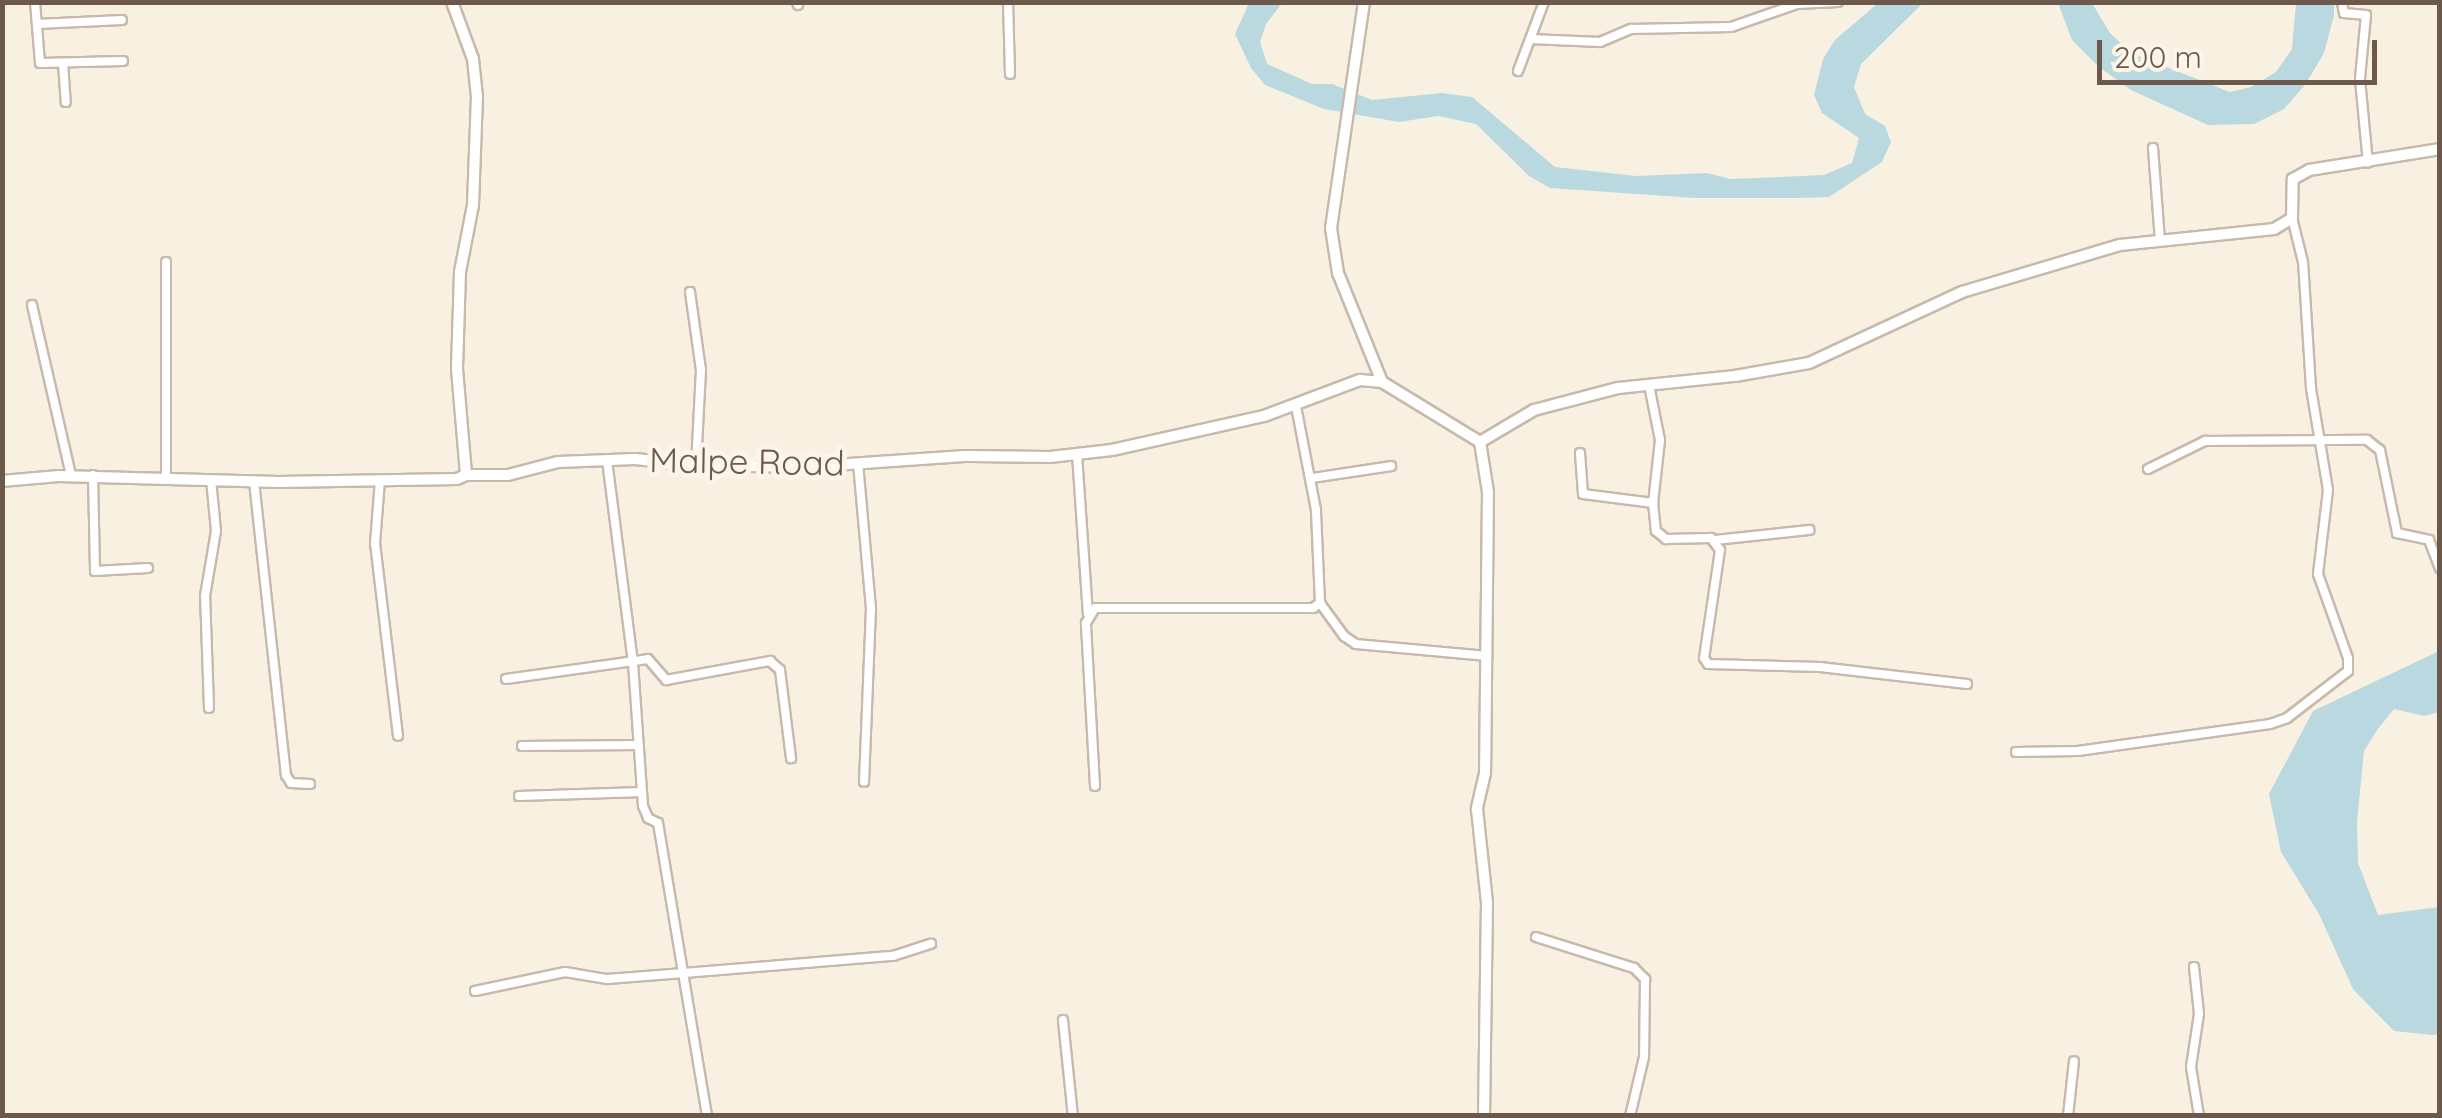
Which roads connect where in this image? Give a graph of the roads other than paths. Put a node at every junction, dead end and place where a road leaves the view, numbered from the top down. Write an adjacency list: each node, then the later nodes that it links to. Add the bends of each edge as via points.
1 (36, 2): 9 (street)
2 (452, 2): 37 (street, via 473,59 477,96 457,369)
3 (1008, 2): 14 (street)
4 (1364, 2): 24 (street, via 1331,228 1338,274)
5 (1544, 2): 10 (street)
6 (1838, 2): 10 (street, via 1797,4 1732,26 1630,29 1600,42)
7 (2342, 2): 18 (street, via 2344,13 2366,15 2360,79)
8 (122, 20): 9 (street)
9 (36, 24): 12 (street, via 40,63)
10 (1530, 39): 13 (street)
11 (123, 61): 12 (street)
12 (63, 63): 15 (street)
13 (1518, 70)
14 (1010, 74)
15 (66, 102)
16 (2153, 148): 20 (street)
17 (2440, 149): 18 (street)
18 (2368, 162): 19 (street, via 2309,170 2294,179)
19 (2292, 218): 20 (street, via 2274,229); 27 (street, via 2303,262)
20 (2160, 241): 25 (street, via 2120,244 1993,282 1808,363)
21 (166, 262): 39 (street)
22 (690, 292): 33 (street, via 701,370)
23 (32, 305): 38 (street)
24 (1382, 382): 26 (street, Malpe Road, via 1360,380); 28 (street)
25 (1649, 384): 28 (street, via 1534,410); 45 (street, via 1660,440)
26 (1296, 406): 30 (street, Malpe Road); 40 (street)
27 (2320, 438): 35 (street, via 2206,442); 49 (street, via 2377,446 2394,526 2404,536 2428,540); 60 (street, via 2328,503 2318,574 2348,658 2345,677 2270,724 2078,751)
28 (1480, 442): 52 (street, via 1488,492)
29 (1580, 453): 45 (street, via 1583,494)
30 (1077, 454): 32 (street, Malpe Road); 51 (street)
31 (606, 460): 33 (street, Malpe Road); 37 (street, Malpe Road); 53 (street)
32 (858, 463): 33 (street, Malpe Road); 62 (street, via 870,608)
33 (696, 466)
34 (1390, 466): 40 (street)
35 (2148, 470)
36 (93, 475): 38 (street, Malpe Road); 39 (street, Malpe Road); 48 (street, via 95,570)
37 (466, 475): 42 (street, Malpe Road)
38 (71, 476): 44 (street, Malpe Road)
39 (166, 477): 41 (street, Malpe Road)
40 (1312, 478): 50 (street)
41 (211, 479): 43 (street, Malpe Road); 56 (street, via 216,531 206,577)
42 (380, 480): 43 (street, Malpe Road); 57 (street, via 375,543)
43 (254, 481): 63 (street, via 286,775 291,783)
44 (2, 482)
45 (1653, 502): 47 (street, via 1660,536)
46 (1809, 530): 47 (street)
47 (1714, 540): 55 (street, via 1720,550 1708,664 1820,667)
48 (148, 568)
49 (2440, 569)
50 (1320, 603): 51 (street, via 1095,608); 52 (street, via 1356,644)
51 (1088, 614): 64 (street)
52 (1487, 656): 76 (street, via 1485,773 1477,809 1487,902)
53 (633, 663): 54 (street); 58 (street); 61 (street, via 652,661 666,680 776,664)
54 (506, 678)
55 (1968, 684)
56 (209, 708)
57 (398, 736)
58 (639, 745): 59 (street); 65 (street)
59 (522, 746)
60 (2016, 752)
61 (791, 758)
62 (864, 782)
63 (310, 784)
64 (1095, 786)
65 (642, 792): 66 (street); 70 (street, via 648,818 658,823)
66 (519, 796)
67 (1536, 937): 77 (street, via 1634,968 1644,978 1644,1057)
68 (931, 944): 70 (street, via 893,956)
69 (2194, 967): 79 (street, via 2199,1014 2192,1067)
70 (684, 974): 71 (street, via 606,979 565,972); 74 (street)
71 (475, 991)
72 (1063, 1020): 75 (street)
73 (2074, 1061): 78 (street)
74 (707, 1116)
75 (1073, 1116)
76 (1484, 1116)
77 (1630, 1116)
78 (2068, 1116)
79 (2199, 1116)

